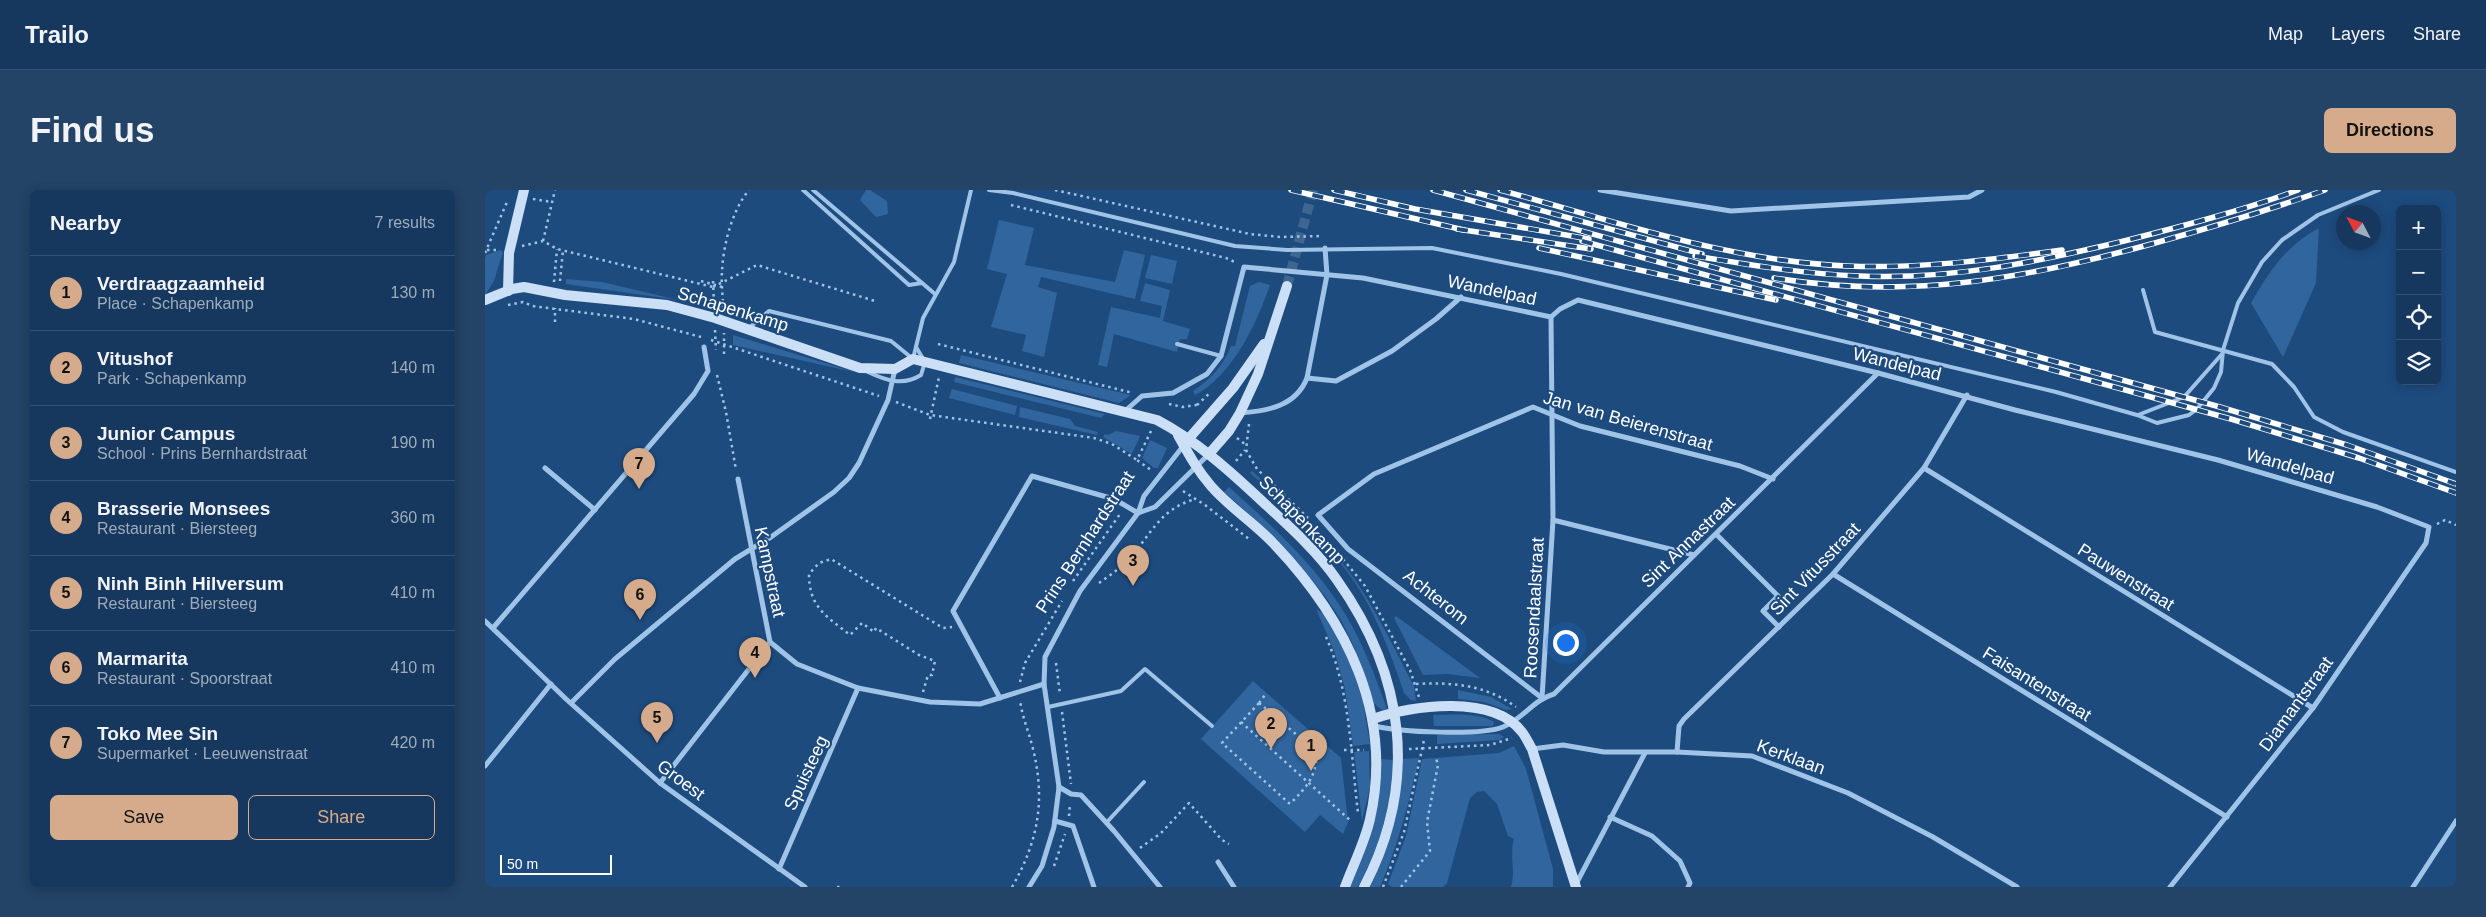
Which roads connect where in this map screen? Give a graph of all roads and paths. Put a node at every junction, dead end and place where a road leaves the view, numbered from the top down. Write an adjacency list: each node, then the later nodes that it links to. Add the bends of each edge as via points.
1 (524, 190): 29 (main road, via 509,253)
2 (555, 190): 15 (path)
3 (749, 190): 24 (path, via 742,198 727,241)
4 (803, 190): 25 (lane, via 909,285)
5 (813, 190): 25 (lane)
6 (971, 190): 31 (lane, via 953,262)
7 (989, 190): 17 (lane, via 1235,246 1287,250)
8 (1055, 190): 14 (path, via 1250,234)
9 (1600, 190): 10 (street, via 1731,211 1969,197)
10 (1982, 190)
11 (2379, 190): 45 (lane, via 2318,216 2282,240 2249,281 2238,303)
12 (507, 201): 20 (path)
13 (1011, 205): 21 (path, via 1226,258)
14 (1323, 236)
15 (543, 241): 16 (path); 19 (path, Schapenkamp)
16 (518, 247)
17 (1325, 248): 22 (street); 64 (lane, via 1432,248 1552,272 2056,392)
18 (504, 249): 20 (path)
19 (557, 249): 26 (path, Schapenkamp); 30 (path)
20 (486, 251)
21 (1245, 267): 22 (street, Wandelpad); 46 (street)
22 (1327, 274): 32 (street, Wandelpad); 54 (street)
23 (701, 281): 26 (path)
24 (722, 283): 26 (path); 34 (path, via 757,264)
25 (922, 283): 31 (lane)
26 (713, 284)
27 (1287, 286): 39 (main road)
28 (2143, 290): 45 (lane, via 2155,332)
29 (508, 291): 30 (main road, Schapenkamp, via 524,287); 33 (main road, Schapenkamp)
30 (554, 292): 36 (path); 38 (main road, Schapenkamp, via 667,305)
31 (935, 294): 44 (lane, via 923,318)
32 (1461, 297): 37 (street, Wandelpad); 54 (street, via 1392,351 1336,381)
33 (485, 300)
34 (875, 300)
35 (518, 303): 36 (path, Schapenkamp)
36 (551, 308): 59 (path, Schapenkamp, via 634,319 716,342)
37 (1551, 317): 53 (street, Wandelpad, via 1578,300); 62 (street, Roosendaalstraat)
38 (748, 330): 47 (lane, via 769,311 891,341); 50 (main road, Schapenkamp)
39 (1269, 337): 61 (main road, via 1258,374); 68 (main road, via 1233,388)
40 (938, 344): 42 (path)
41 (1177, 344): 46 (lane)
42 (948, 346): 49 (path); 57 (path)
43 (704, 347): 83 (street, via 708,370 694,394)
44 (916, 347): 47 (lane); 48 (lane)
45 (2223, 352): 64 (lane, via 2184,397); 64 (lane, via 2221,372 2214,388 2197,410 2157,423); 76 (lane, via 2272,364 2294,386 2314,417 2343,432)
46 (1221, 356): 57 (street, via 1207,374 1173,393)
47 (913, 359): 48 (main road, Schapenkamp); 52 (main road)
48 (925, 362): 49 (main road, Schapenkamp); 55 (lane, via 921,375 912,380)
49 (942, 367): 60 (main road, Schapenkamp); 63 (path)
50 (860, 368): 52 (main road, Schapenkamp); 55 (lane)
51 (715, 369): 78 (path, via 727,412)
52 (895, 369): 55 (street)
53 (1879, 373): 58 (street, Wandelpad); 79 (street, Sint Annastraat)
54 (1307, 378): 61 (street, via 1303,390 1295,398 1275,407)
55 (893, 382): 59 (street)
56 (1214, 390): 66 (path, via 1196,405 1183,408 1165,403)
57 (1142, 396): 60 (street)
58 (1967, 396): 75 (street, Sint Vitusstraat); 88 (street, Wandelpad, via 2271,475 2377,507)
59 (888, 400): 63 (path, Schapenkamp); 91 (street, via 859,464 849,478 771,537)
60 (1124, 412): 66 (main road, Schapenkamp)
61 (1240, 413): 70 (main road)
62 (1552, 414): 79 (street, Jan van Beierenstraat, via 1581,426 1740,466); 85 (street, Jan van Beierenstraat, via 1533,407 1374,474); 86 (street, Roosendaalstraat)
63 (930, 415): 65 (path); 71 (path, Schapenkamp, via 1095,438 1112,444)
64 (2137, 415)
65 (930, 419)
66 (1157, 420): 68 (main road, Schapenkamp, via 1175,430); 71 (path)
67 (1247, 436): 69 (path)
68 (1186, 442): 70 (main road, Schapenkamp); 72 (main road, Schapenkamp); 84 (street, Prins Bernhardstraat, via 1144,496)
69 (1246, 450)
70 (1209, 454): 72 (street, Prins Bernhardstraat); 119 (main road, Schapenkamp, via 1299,535 1337,579 1365,624 1391,689)
71 (1137, 460): 74 (path, Schapenkamp)
72 (1196, 467): 84 (street, Prins Bernhardstraat, via 1155,507); 122 (main road, Schapenkamp, via 1212,487 1275,544 1325,604 1355,658)
73 (545, 468): 83 (street)
74 (1148, 468): 77 (path, Prins Bernhardstraat)
75 (1925, 468): 93 (street, Sint Vitusstraat); 118 (street, Pauwenstraat)
76 (2456, 472)
77 (1147, 474)
78 (737, 479): 91 (street, Kampstraat)
79 (1773, 479): 89 (street, Sint Annastraat)
80 (1193, 500): 94 (path, Prins Bernhardstraat, via 1172,509 1153,525 1131,557)
81 (1199, 501): 90 (path)
82 (1126, 506): 84 (street); 95 (path, Prins Bernhardstraat); 98 (street, via 1114,499 1032,476 953,611)
83 (595, 510): 100 (street)
84 (1138, 513): 105 (street, Prins Bernhardstraat, via 1080,591 1054,636 1045,657)
85 (1318, 515): 111 (street, Achterom, via 1348,549)
86 (1553, 520): 92 (street, Roosendaalstraat); 111 (street, Roosendaalstraat)
87 (2456, 524): 88 (path, via 2445,520)
88 (2429, 527): 118 (street, Diamantstraat, via 2426,543)
89 (1716, 534): 92 (street, Sint Annastraat); 99 (street, via 1778,596 1763,611)
90 (1253, 543)
91 (751, 547): 102 (street, Kampstraat); 113 (street, via 615,659)
92 (1694, 555): 111 (street, Sint Annastraat, via 1554,694)
93 (1833, 574): 99 (street, Sint Vitusstraat); 142 (street, Faisantenstraat)
94 (1098, 584)
95 (1070, 587)
96 (1065, 595): 108 (path, Prins Bernhardstraat, via 1025,663)
97 (485, 621): 100 (street, Groest)
98 (961, 626): 107 (path, via 943,628 831,559 819,563 809,574 813,600 824,614 850,635 862,623 935,661); 110 (street)
99 (1779, 626): 132 (street, Sint Vitusstraat, via 1684,719 1679,726)
100 (493, 628): 104 (street, Groest)
101 (1325, 634): 131 (path, via 1338,671)
102 (770, 642): 106 (street, Kampstraat, via 797,664); 137 (street)
103 (1056, 655): 112 (path)
104 (551, 684): 113 (street, Groest); 135 (street)
105 (1044, 684): 108 (street, Kampstraat); 116 (street, Prins Bernhardstraat)
106 (858, 688): 110 (street, Kampstraat, via 930,702 980,704); 152 (street, Spuisteeg)
107 (924, 690)
108 (1019, 692): 110 (street, Kampstraat); 155 (path, Prins Bernhardstraat, via 1041,793 1038,823 1031,847)
109 (1265, 695): 114 (path)
110 (1000, 698)
111 (1542, 698): 121 (street, Sint Annastraat)
112 (1061, 702): 116 (lane); 123 (lane, via 1121,691 1145,669); 140 (path)
113 (571, 703): 137 (street, Groest)
114 (1259, 703): 120 (path); 138 (path, via 1317,752 1316,769)
115 (1420, 704): 117 (path, via 1416,684 1436,683 1463,685 1499,695)
116 (1047, 707): 139 (street, Prins Bernhardstraat)
117 (1516, 707)
118 (2313, 708): 142 (street, Diamantstraat)
119 (1395, 711): 121 (main road, via 1468,707 1496,713); 122 (main road); 124 (main road, Schapenkamp)
120 (1241, 722): 138 (path); 138 (path, via 1222,743 1290,804)
121 (1511, 722): 124 (street, via 1491,730); 129 (main road, via 1522,732)
122 (1374, 723): 124 (street); 160 (main road, Schapenkamp, via 1376,787 1370,821)
123 (1212, 726)
124 (1397, 731): 161 (main road, Schapenkamp, via 1397,784 1388,830)
125 (1508, 740): 128 (path, via 1490,745)
126 (1371, 749): 131 (path)
127 (1402, 749): 128 (path)
128 (1423, 749): 162 (path, via 1404,832)
129 (1532, 749): 133 (street, Kerklaan, via 1563,745 1604,752); 164 (main road)
130 (1344, 750): 131 (path)
131 (1350, 750): 144 (path)
132 (1677, 752): 133 (street, Kerklaan); 166 (street, Kerklaan, via 1752,756 1848,793 1933,837)
133 (1645, 753): 141 (street)
134 (1436, 758): 163 (path, via 1438,765 1427,822 1430,851)
135 (485, 766)
136 (1144, 782): 147 (lane)
137 (660, 783): 152 (street, Groest)
138 (1309, 784): 143 (path)
139 (1059, 787): 140 (street); 146 (street, Prins Bernhardstraat)
140 (1071, 794): 147 (street, via 1081,795); 148 (path)
141 (1610, 817): 164 (street); 165 (street, via 1652,836 1680,861 1690,884)
142 (2227, 817): 167 (street, Diamantstraat)
143 (1351, 821)
144 (1358, 821)
145 (2456, 821): 168 (street)
146 (1055, 822): 148 (street); 156 (street, Prins Bernhardstraat, via 1042,866)
147 (1107, 822): 150 (street)
148 (1067, 825): 153 (path); 157 (street, via 1073,826)
149 (1229, 844): 150 (path, via 1189,803 1161,833)
150 (1132, 853): 158 (street)
151 (1218, 862): 159 (street)
152 (779, 868): 154 (street, Groest)
153 (1050, 873)
154 (805, 887)
155 (1012, 887)
156 (1029, 887)
157 (1094, 887)
158 (1160, 887)
159 (1234, 887)
160 (1345, 887)
161 (1364, 887)
162 (1383, 887)
163 (1401, 887)
164 (1575, 887)
165 (1688, 887)
166 (2017, 887)
167 (2169, 887)
168 (2413, 887)

